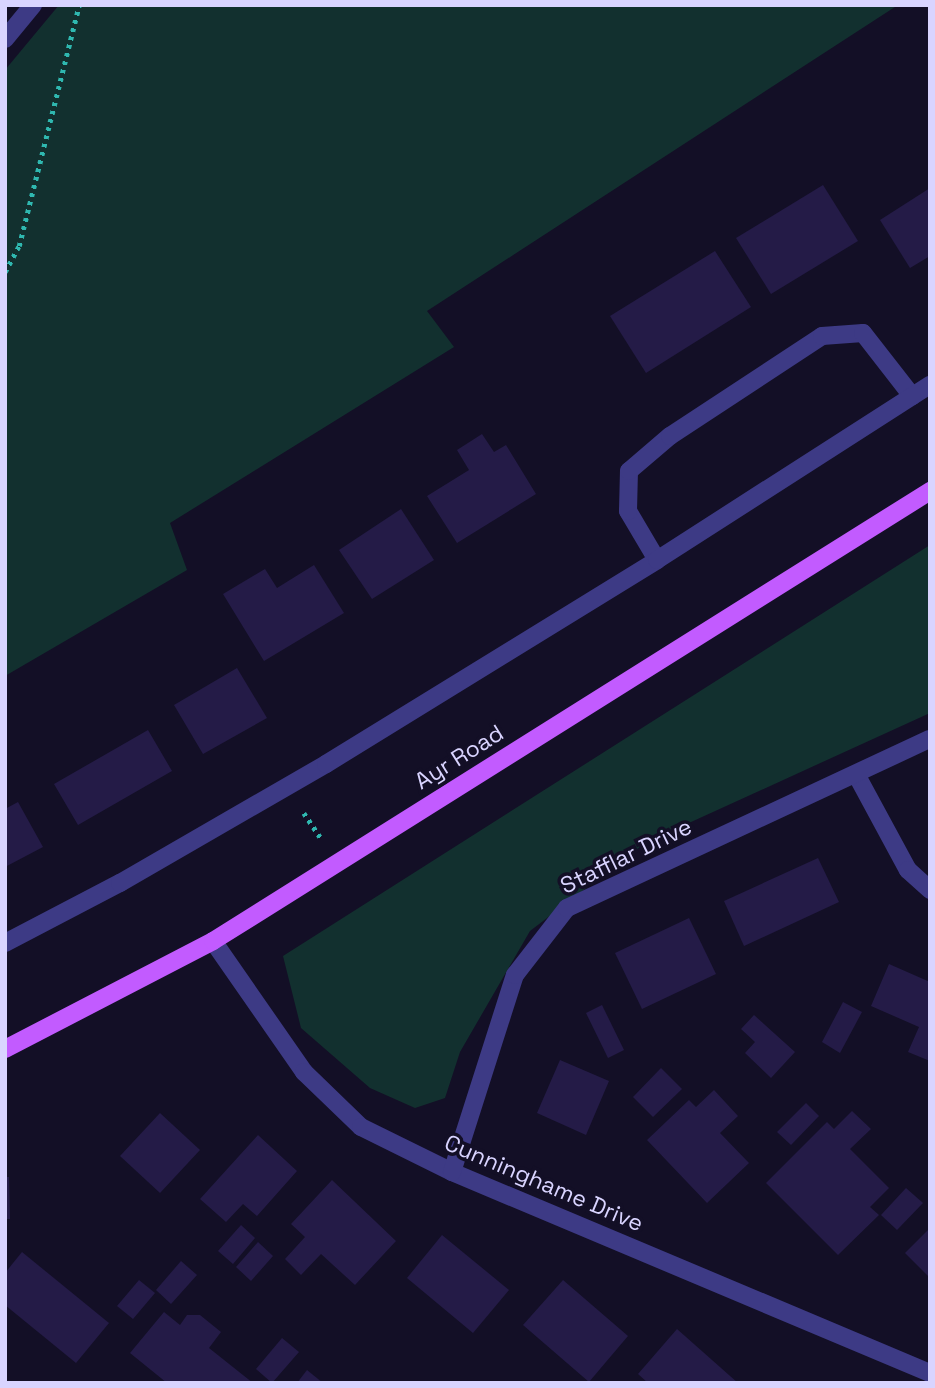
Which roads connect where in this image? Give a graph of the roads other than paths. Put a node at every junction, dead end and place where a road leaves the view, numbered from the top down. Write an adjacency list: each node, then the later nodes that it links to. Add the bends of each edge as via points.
1 (33, 5): 2 (street)
2 (5, 39)
3 (930, 385): 4 (street)
4 (912, 396): 6 (street); 6 (street, via 863,333 822,336 670,436 629,471 628,511)
5 (930, 491): 10 (main road, Ayr Road)
6 (657, 560): 11 (street, via 286,786)
7 (930, 739): 8 (street, Stafflar Drive)
8 (856, 774): 9 (street, via 908,870); 13 (street, Stafflar Drive, via 567,908 515,975)
9 (930, 890)
10 (213, 941): 12 (main road, Ayr Road); 13 (street, Cunninghame Drive, via 304,1072 361,1128)
11 (5, 943)
12 (5, 1049)
13 (452, 1172): 14 (street, Cunninghame Drive)
14 (930, 1373)

